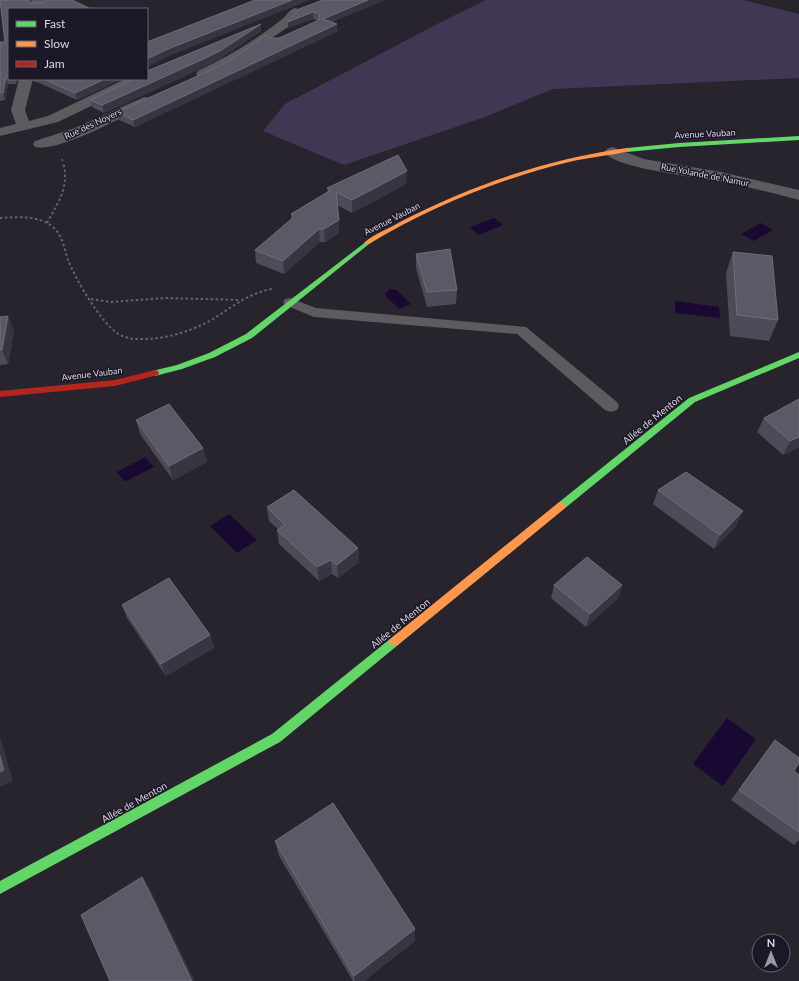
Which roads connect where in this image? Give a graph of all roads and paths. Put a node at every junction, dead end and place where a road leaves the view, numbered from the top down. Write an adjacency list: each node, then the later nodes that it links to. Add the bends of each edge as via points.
1 (310, 6): 2 (street)
2 (295, 12): 3 (street); 5 (street, via 287,22)
3 (260, 26)
4 (292, 33): 5 (street)
5 (227, 62): 8 (street)
6 (26, 80): 10 (street, via 18,110)
7 (134, 80): 9 (street, Rue des Noyers)
8 (188, 81)
9 (53, 119): 10 (street, Rue des Noyers); 13 (street, Rue des Noyers, via 79,117 151,98 72,134)
10 (24, 126): 11 (street, Rue des Noyers)
11 (0, 132)
12 (799, 138): 14 (main road, Avenue Vauban)
13 (40, 144): 17 (path, via 52,148 61,157 67,175 66,186)
14 (612, 152): 15 (street, Rue Yolande de Namur, via 634,162 696,172); 18 (main road, Avenue Vauban, via 510,176 452,199 368,242)
15 (799, 196)
16 (0, 218): 17 (path, via 34,219)
17 (47, 223): 19 (path, via 58,231 69,263)
18 (306, 290): 20 (path, via 263,290); 21 (main road, Avenue Vauban)
19 (91, 299): 20 (path, via 110,302 165,298); 20 (path, via 100,315 115,332 139,340 171,337 195,328)
20 (240, 300)
21 (290, 302): 23 (main road, Avenue Vauban, via 249,336 212,355 179,367 115,382); 24 (lane, via 314,312 521,330)
22 (799, 355): 25 (main road, Allée de Menton, via 692,400 276,738)
23 (0, 394)
24 (611, 406)
25 (0, 888)

